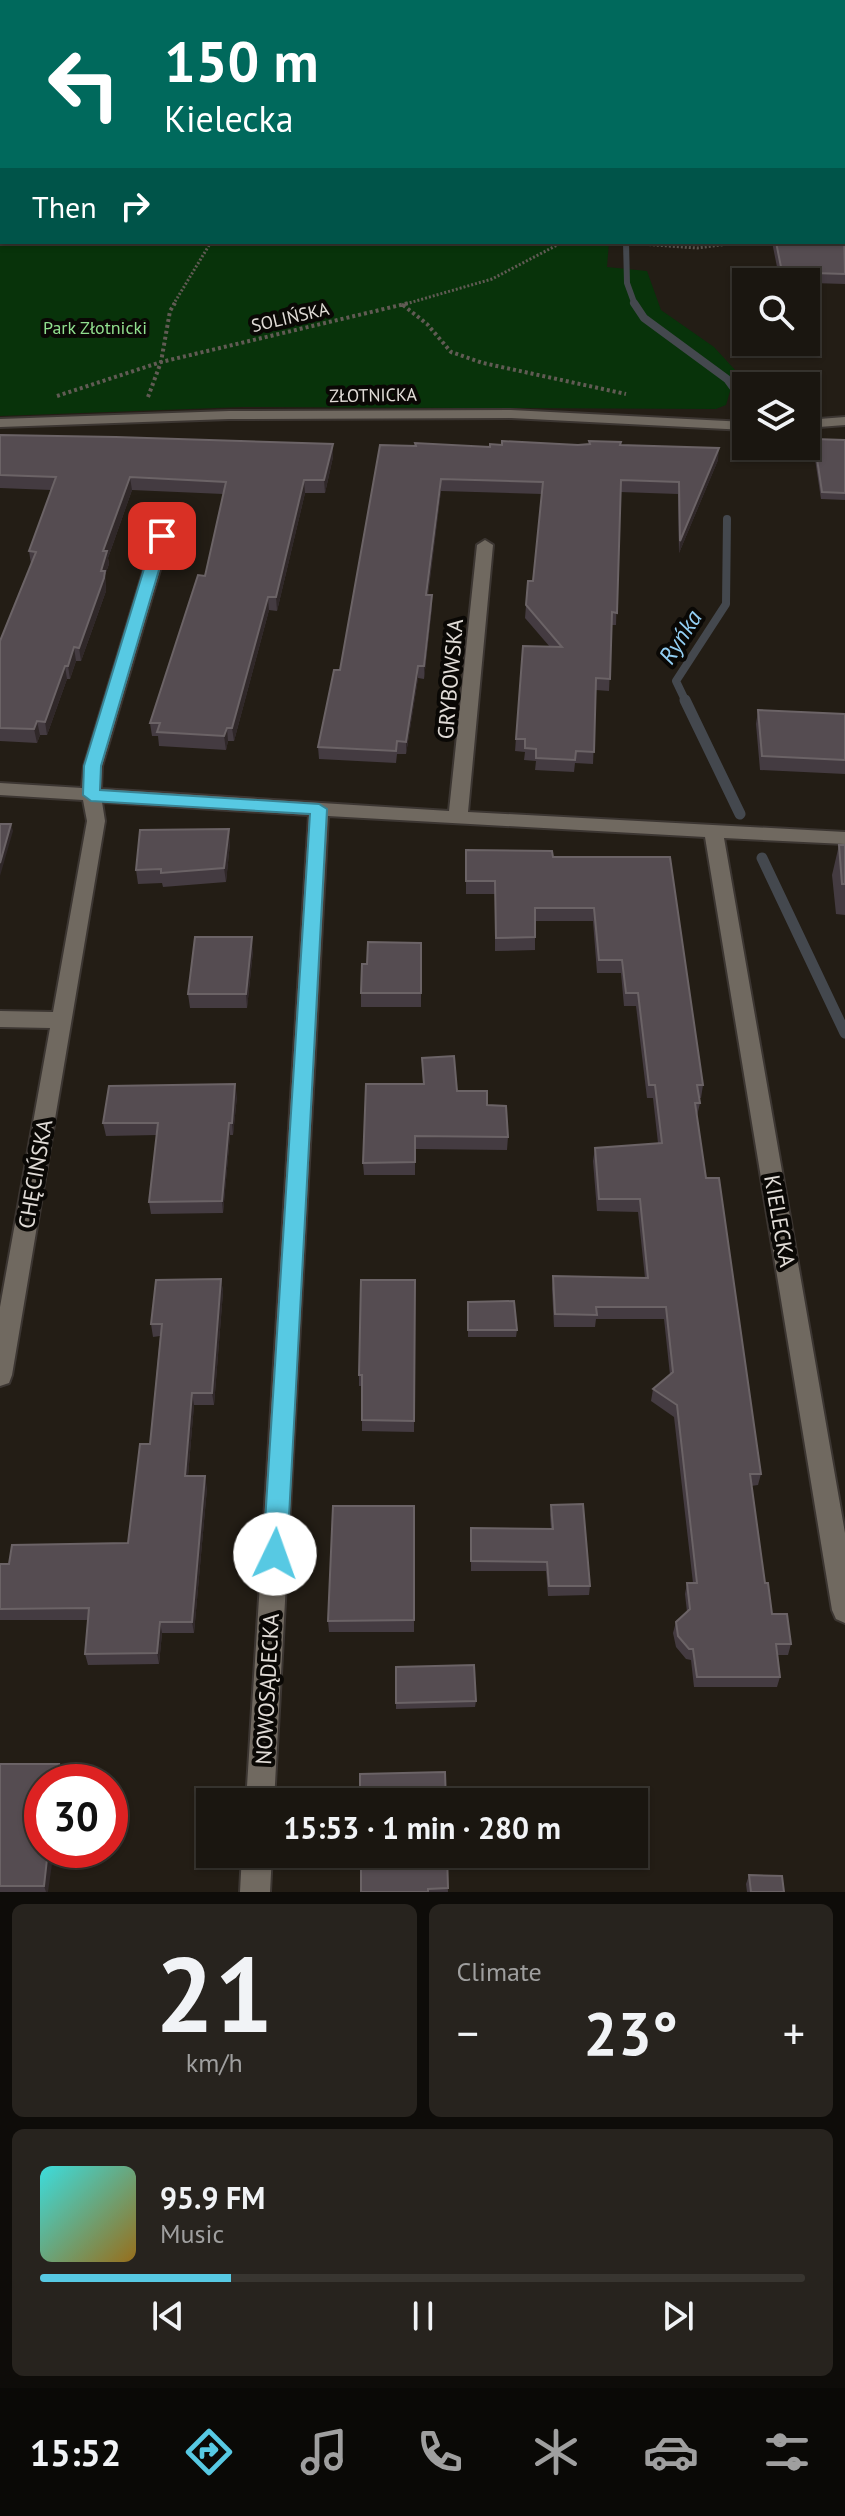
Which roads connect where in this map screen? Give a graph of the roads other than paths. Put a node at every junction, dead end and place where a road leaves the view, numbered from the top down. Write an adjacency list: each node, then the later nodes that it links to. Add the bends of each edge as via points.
1 (845, 421): 3 (street)
2 (0, 423): 4 (street, ZŁOTNICKA, via 511,414)
3 (820, 423)
4 (732, 425)
5 (162, 536): 8 (street, CHĘCIŃSKA, via 93,766)
6 (485, 545): 10 (street, GRYBOWSKA)
7 (0, 789): 8 (street)
8 (91, 795): 9 (street); 14 (street, CHĘCIŃSKA, via 96,821)
9 (319, 809): 10 (street); 17 (street, NOWOSĄDECKA)
10 (458, 818): 11 (street)
11 (714, 832): 12 (street); 16 (street, KIELECKA)
12 (845, 838)
13 (0, 1019): 14 (street)
14 (61, 1020): 15 (street, CHĘCIŃSKA)
15 (0, 1375)
16 (845, 1610)
17 (261, 1788)
18 (256, 1868): 19 (street)
19 (255, 1892)

